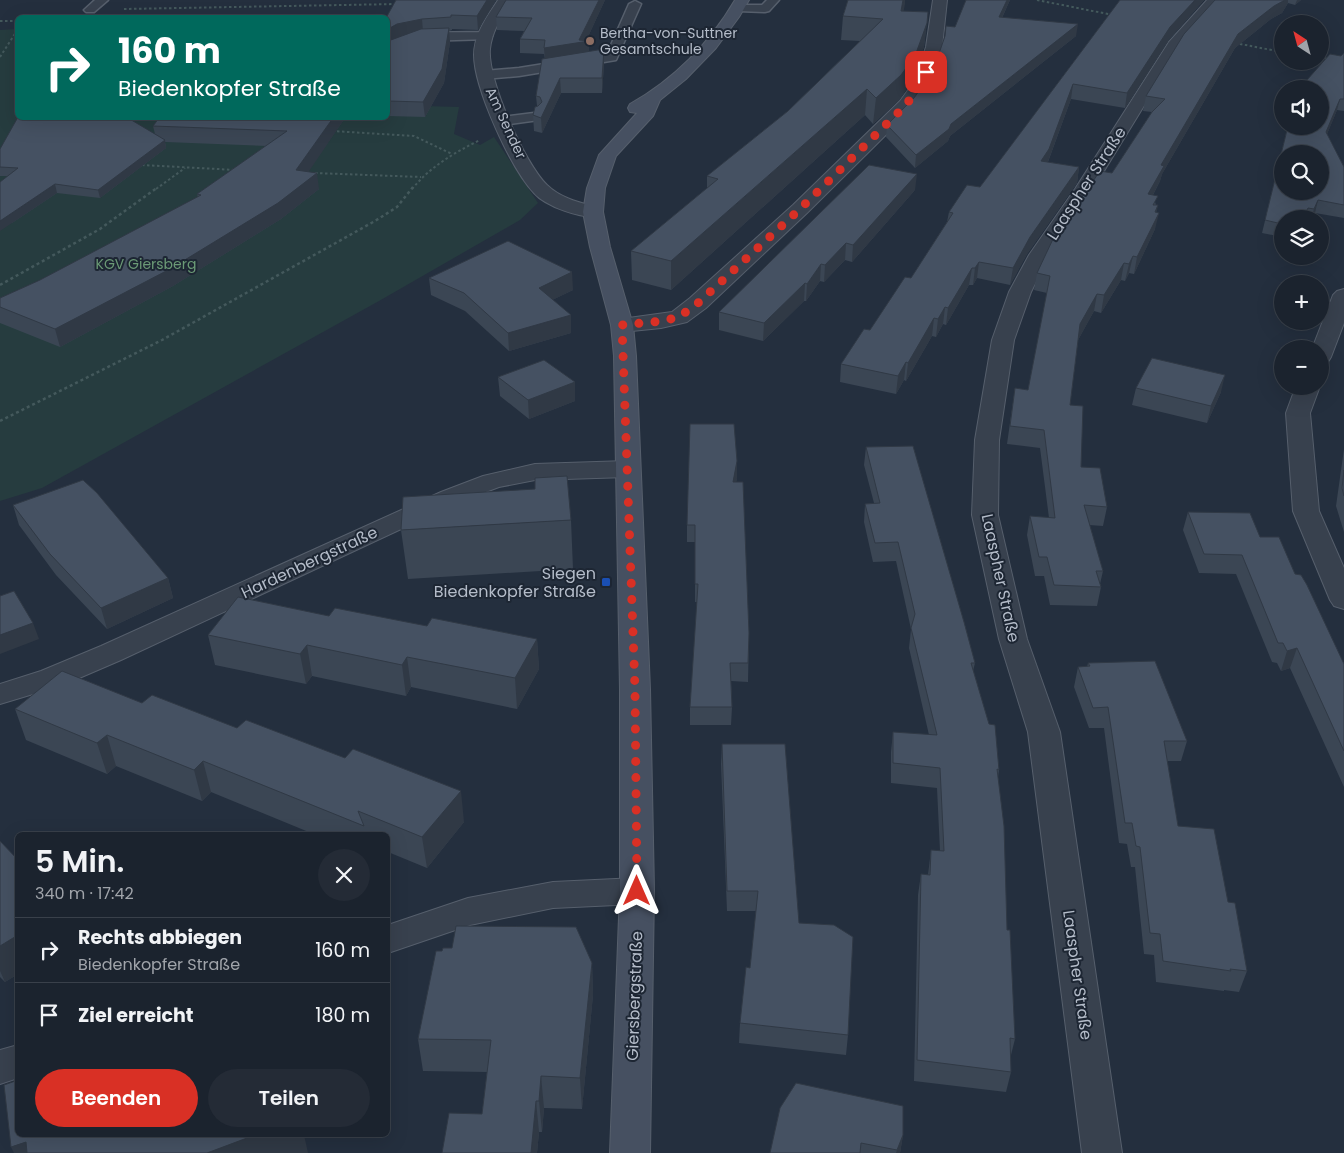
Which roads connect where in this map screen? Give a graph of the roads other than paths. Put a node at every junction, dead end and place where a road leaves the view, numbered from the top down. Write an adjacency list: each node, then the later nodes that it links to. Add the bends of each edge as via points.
1 (102, 0): 8 (lane)
2 (505, 0): 9 (street, Am Sender)
3 (773, 0): 7 (lane, via 764,9)
4 (940, 0): 16 (street, via 934,47 922,82 906,105 698,303 679,317)
5 (1215, 0): 27 (street, Laaspher Straße, via 1174,45 1040,255 1020,292 1003,340 987,440 985,515 1013,639 1044,732)
6 (635, 4): 11 (lane, via 612,57)
7 (740, 4): 14 (street, Giersbergstraße, via 712,45 652,100 647,112 608,156 596,188)
8 (90, 10)
9 (486, 36): 10 (lane, via 414,40); 11 (street, Am Sender, via 483,44)
10 (390, 49)
11 (484, 75): 13 (street, Am Sender)
12 (534, 117): 13 (lane)
13 (503, 121): 14 (street, Am Sender, via 531,177 540,188 569,206)
14 (593, 212): 16 (street, Giersbergstraße)
15 (1344, 295): 17 (street)
16 (622, 325): 19 (street, Giersbergstraße)
17 (1327, 340)
18 (1305, 395): 20 (street, via 1298,413 1306,510)
19 (627, 469): 21 (street, Hardenbergstraße, via 535,472 492,481 450,497 111,654 52,678); 22 (street, Giersbergstraße, via 635,689)
20 (1344, 600)
21 (0, 694)
22 (637, 891): 23 (street, via 554,895 468,912); 26 (street, Giersbergstraße)
23 (390, 938)
24 (15, 1062): 25 (street)
25 (0, 1067)
26 (630, 1153)
27 (1102, 1153)

